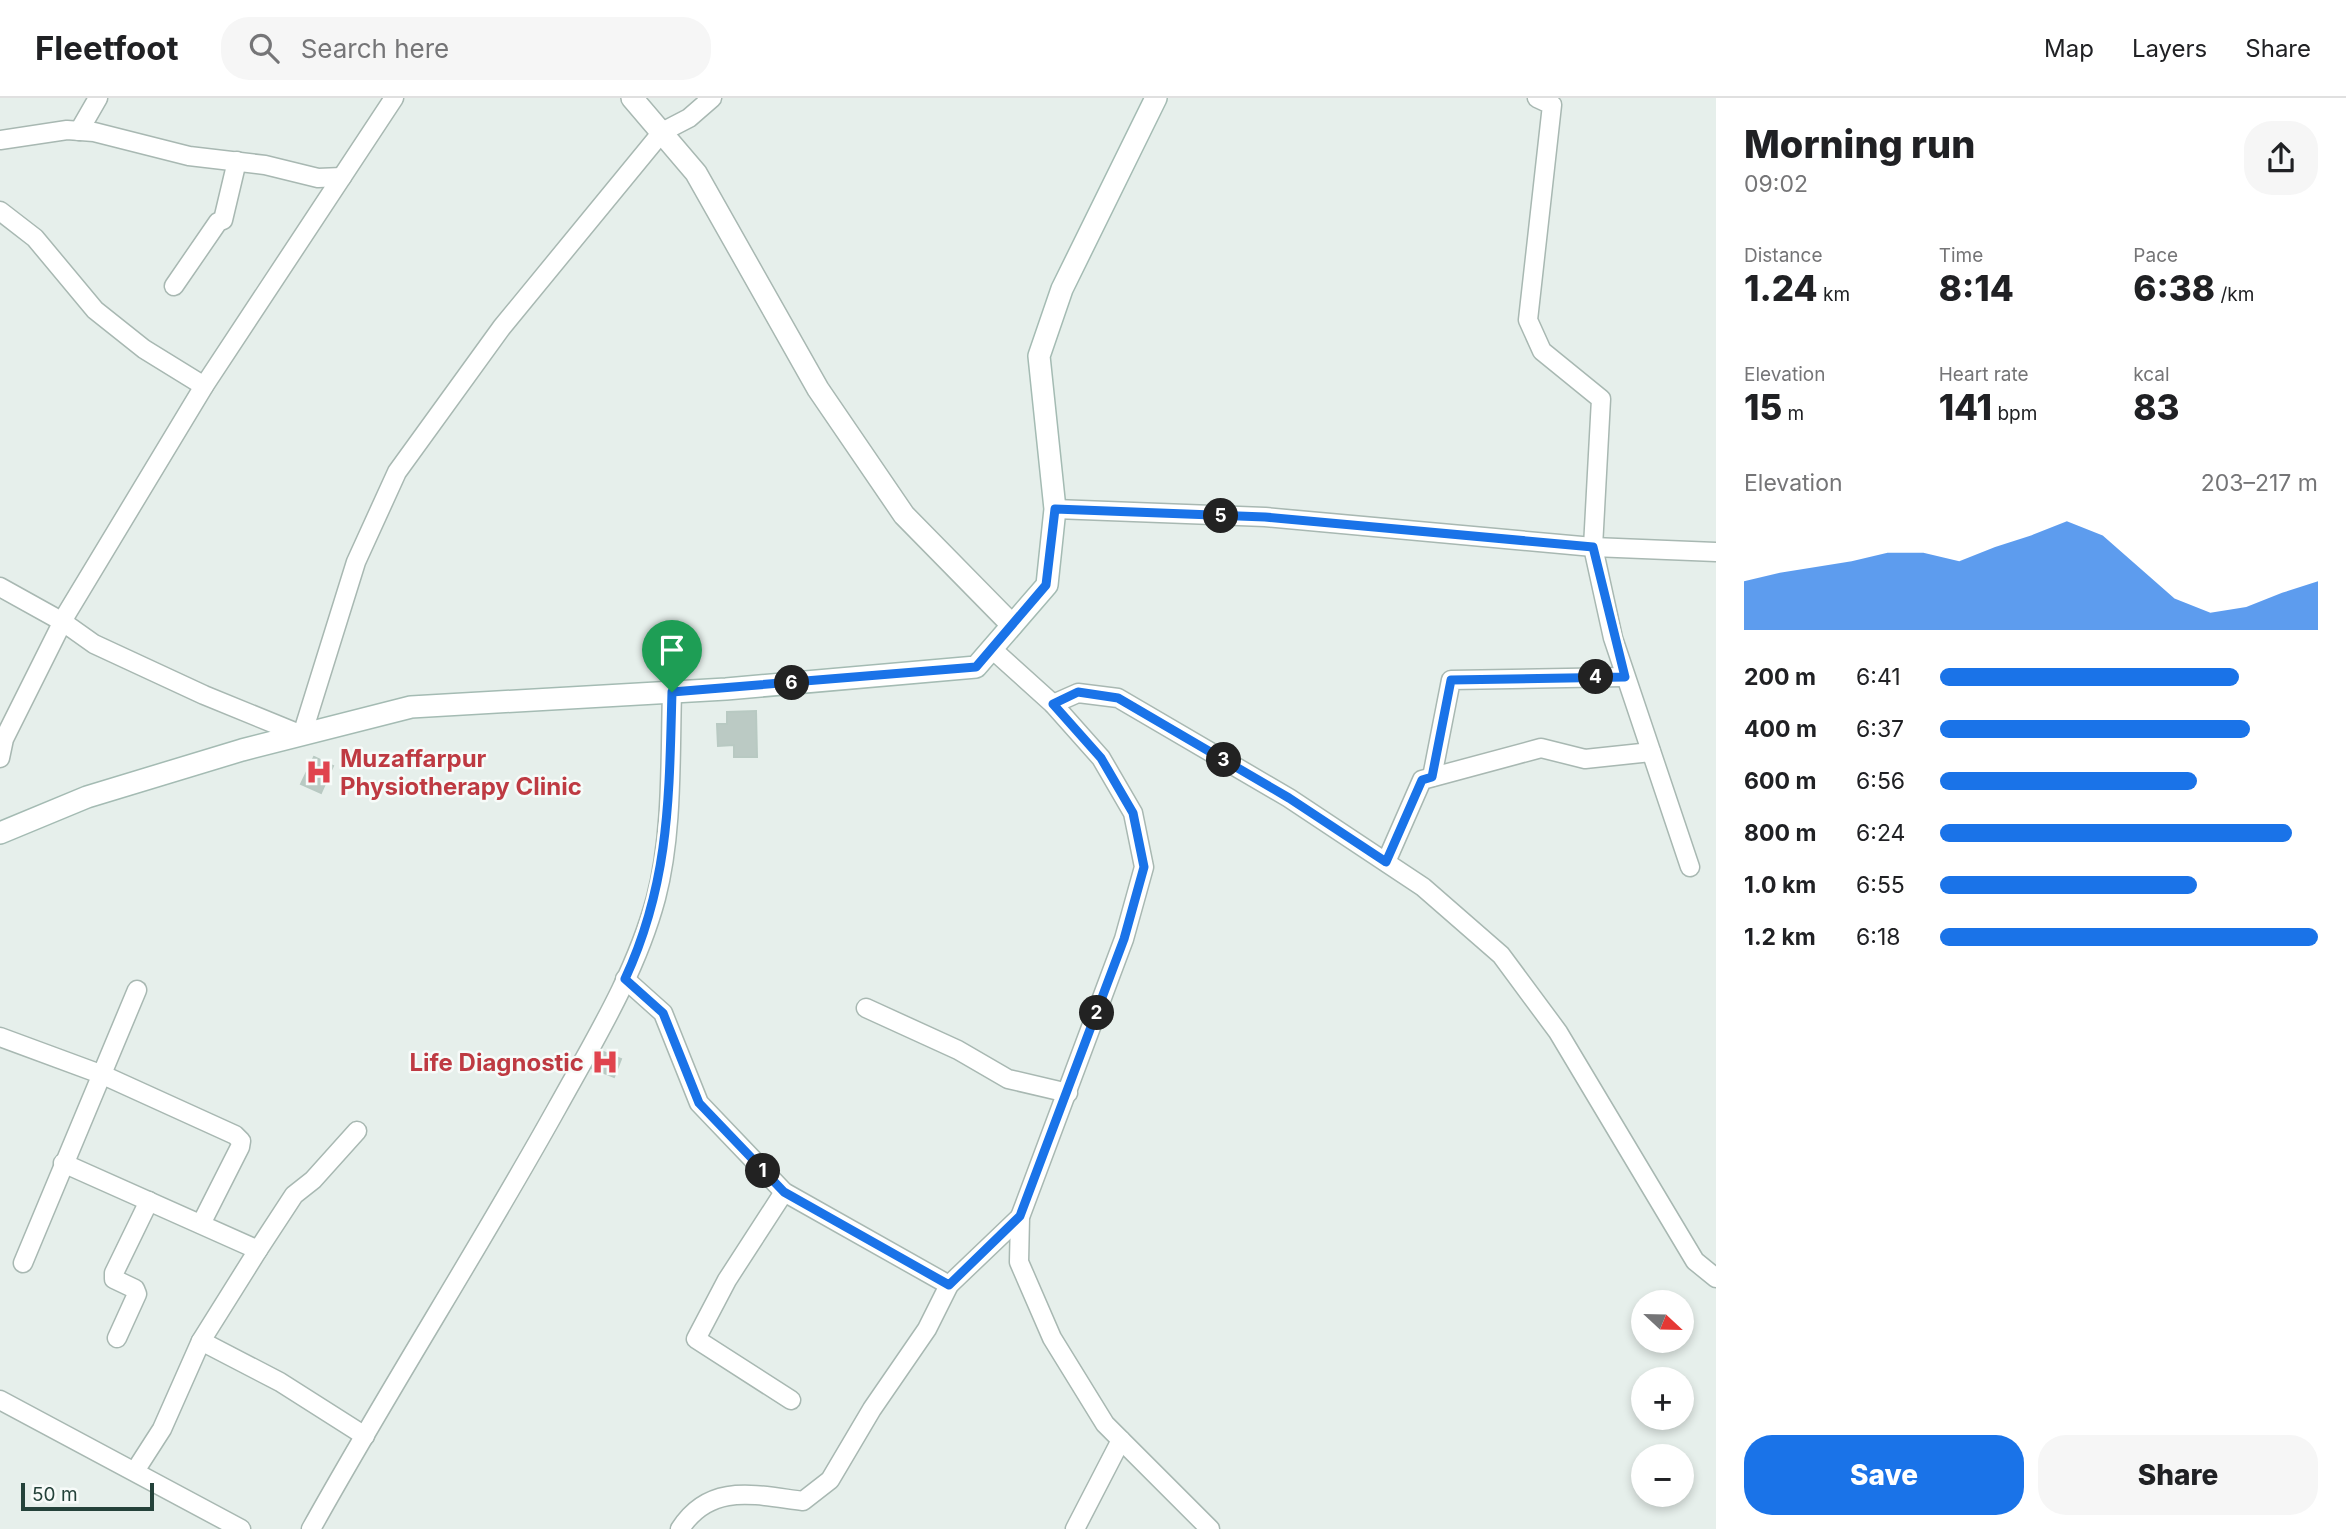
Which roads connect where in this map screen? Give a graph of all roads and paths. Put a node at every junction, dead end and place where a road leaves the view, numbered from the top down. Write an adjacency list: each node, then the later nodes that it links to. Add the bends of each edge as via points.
1 (97, 98): 7 (street)
2 (394, 98): 11 (street)
3 (632, 98): 8 (main road)
4 (712, 98): 8 (street, via 689,118)
5 (1156, 98): 15 (main road, via 1062,289 1039,356)
6 (1537, 98): 16 (street, via 1552,105 1528,320 1542,351 1601,399)
7 (79, 131): 9 (street); 10 (street, via 189,156)
8 (662, 132): 20 (main road, via 696,173 818,390 904,515); 25 (street, via 502,327 397,472 356,562)
9 (0, 140)
10 (237, 161): 11 (street, via 318,178); 13 (street, via 223,220)
11 (342, 177): 14 (street)
12 (0, 211): 14 (street, via 35,238 95,310 144,349)
13 (174, 286)
14 (204, 386): 19 (street)
15 (1055, 509): 16 (street, via 1265,517); 20 (main road, via 1046,585)
16 (1593, 547): 17 (street); 22 (street)
17 (1716, 552)
18 (0, 587): 19 (street)
19 (63, 622): 25 (street, via 94,644); 27 (street, via 4,739)
20 (1012, 625): 21 (main road)
21 (992, 649): 23 (main road, via 976,667); 24 (street)
22 (1625, 677): 26 (street); 28 (street, via 1451,680)
23 (672, 692): 25 (main road, via 411,707); 32 (street, via 669,799 657,895)
24 (1053, 704): 30 (street, via 1078,692 1118,698 1289,798); 37 (street, via 1101,758 1133,813 1144,867 1124,939)
25 (302, 735): 29 (main road, via 87,797)
26 (1651, 752): 28 (street, via 1585,759 1541,748); 31 (street)
27 (0, 758)
28 (1432, 777): 30 (street, via 1422,780)
29 (0, 833)
30 (1386, 862): 46 (street, via 1423,887 1501,955 1558,1032 1695,1261)
31 (1690, 867)
32 (625, 979): 40 (street, via 663,1013 699,1103); 52 (street, via 517,1179)
33 (137, 990): 36 (street)
34 (866, 1008): 37 (street, via 958,1050 1008,1079)
35 (0, 1037): 36 (street)
36 (103, 1075): 39 (street); 43 (street, via 241,1141)
37 (1068, 1093): 42 (street)
38 (357, 1131): 44 (street, via 313,1180 293,1195)
39 (63, 1163): 41 (street); 45 (street)
40 (784, 1192): 47 (street); 51 (street, via 727,1280 696,1339)
41 (149, 1201): 43 (street); 48 (street, via 114,1273 114,1279 137,1294)
42 (1020, 1216): 47 (street); 53 (street, via 1019,1262 1052,1338 1105,1424)
43 (201, 1224): 44 (street)
44 (258, 1250): 49 (street)
45 (23, 1263)
46 (1716, 1278)
47 (949, 1285): 57 (street, via 927,1329 830,1480 803,1501 719,1496 691,1512)
48 (117, 1338)
49 (201, 1341): 52 (street, via 280,1382); 54 (street, via 162,1429)
50 (0, 1400): 54 (street)
51 (791, 1400)
52 (365, 1436): 56 (street)
53 (1121, 1440): 58 (street); 59 (street)
54 (135, 1471): 55 (street)
55 (241, 1529)
56 (311, 1529)
57 (680, 1529)
58 (1075, 1529)
59 (1210, 1529)

